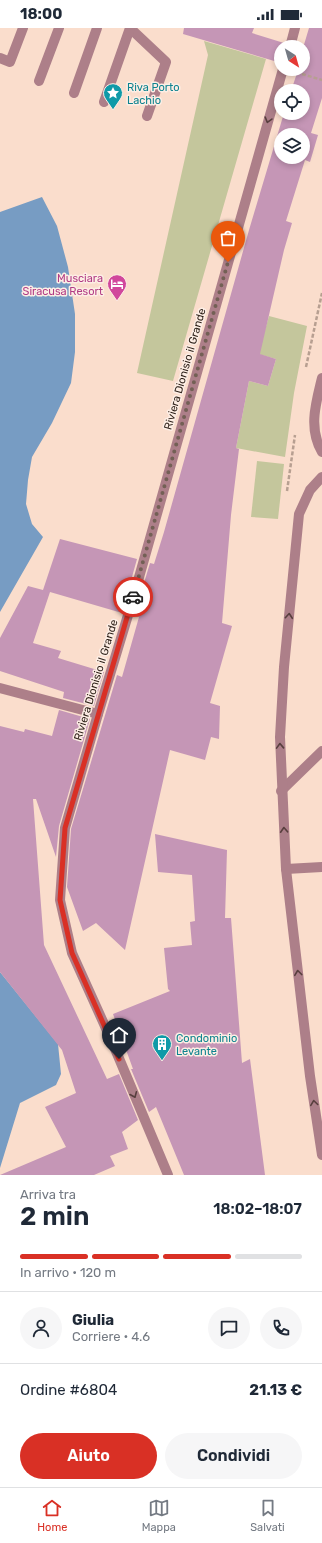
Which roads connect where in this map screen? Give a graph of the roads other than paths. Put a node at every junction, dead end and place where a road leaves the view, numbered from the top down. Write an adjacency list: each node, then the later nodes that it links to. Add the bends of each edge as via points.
1 (23, 28): 7 (street, via 10,62)
2 (59, 28): 9 (street)
3 (97, 28): 10 (street)
4 (130, 28): 11 (street); 12 (street, via 166,62)
5 (296, 28): 6 (street)
6 (292, 40)
7 (0, 58)
8 (281, 76): 17 (street, Riviera Dionisio il Grande, one-way to 17)
9 (39, 81)
10 (74, 92)
11 (104, 102)
12 (147, 116)
13 (322, 378): 14 (street, via 314,409 314,431)
14 (322, 452)
15 (322, 477): 19 (street, one-way to 15, via 282,706 299,514 310,490)
16 (0, 688): 17 (street)
17 (98, 714): 23 (street, Riviera Dionisio il Grande, one-way to 23, via 65,828 60,900 72,953)
18 (322, 751): 19 (street)
19 (281, 791): 21 (street, one-way to 19)
20 (322, 867): 21 (street)
21 (286, 869): 22 (street, one-way to 21, via 310,1076)
22 (322, 1155)
23 (168, 1175)

